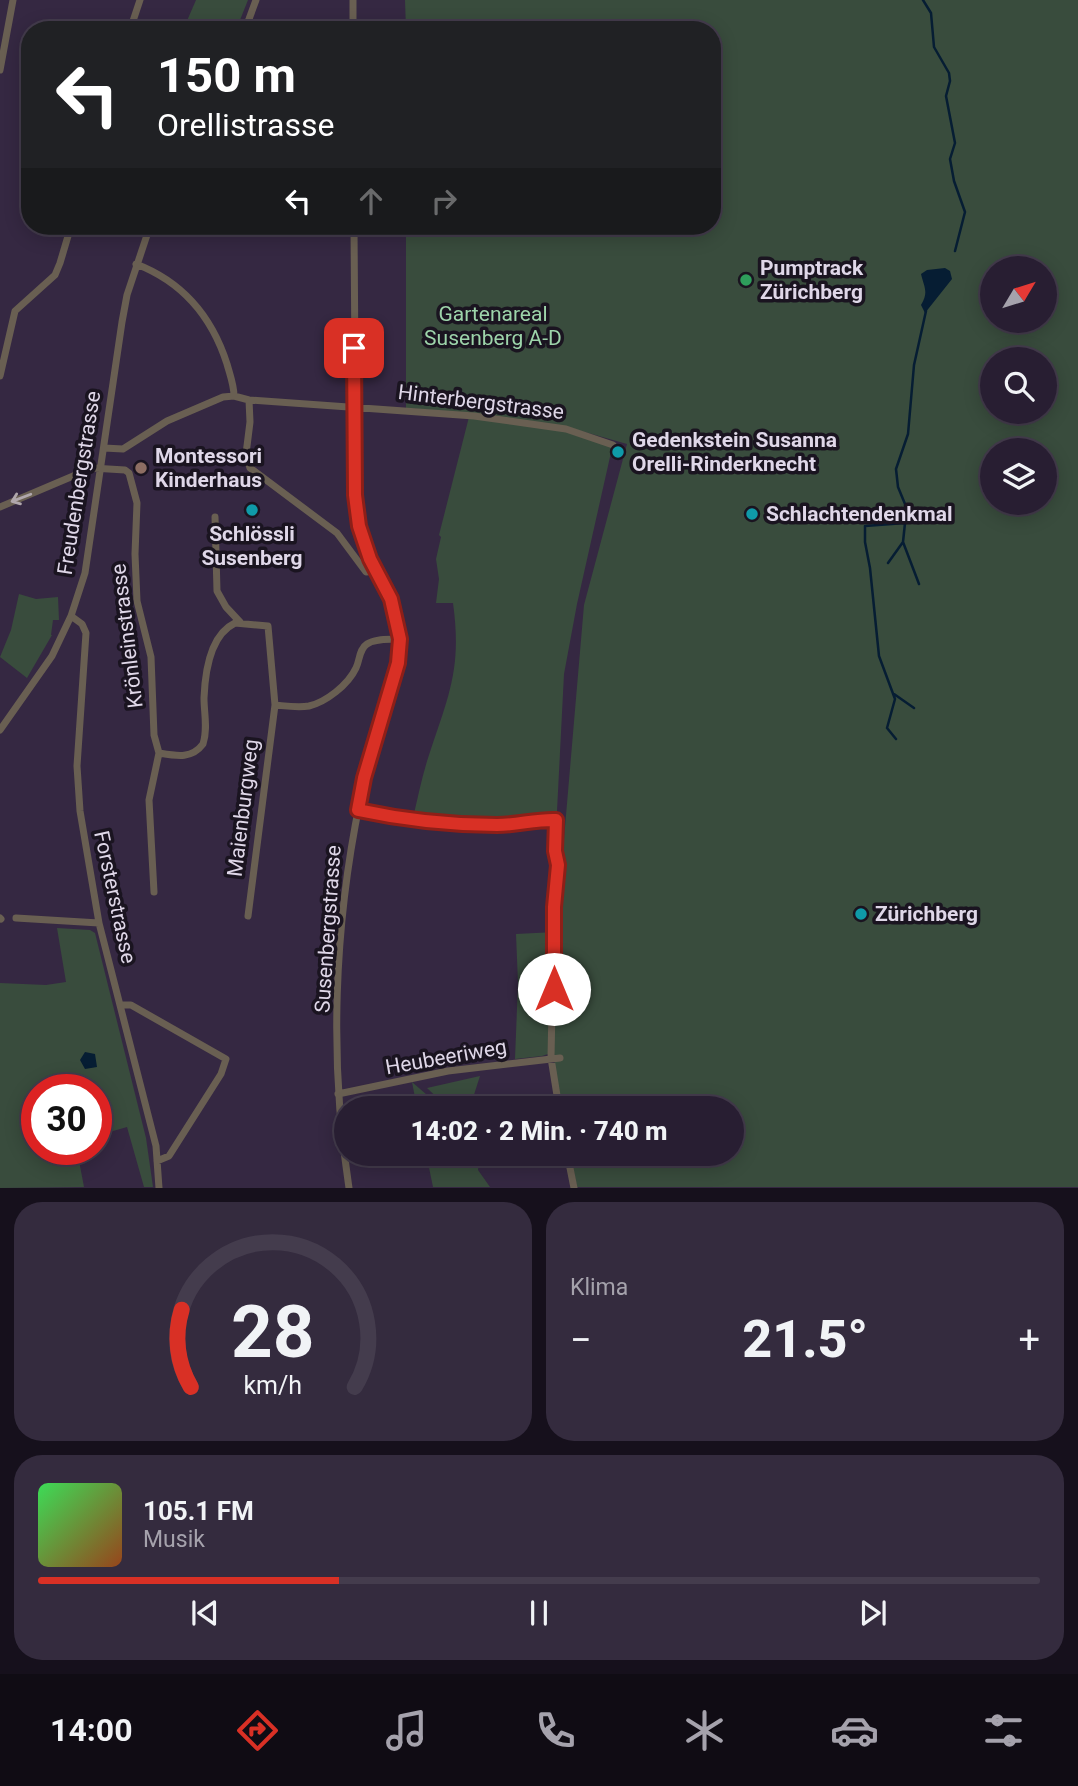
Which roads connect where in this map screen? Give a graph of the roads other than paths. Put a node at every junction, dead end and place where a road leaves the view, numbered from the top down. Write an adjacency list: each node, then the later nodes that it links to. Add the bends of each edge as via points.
1 (13, 0): 8 (street)
2 (141, 0): 5 (street)
3 (256, 0): 6 (street)
4 (353, 0): 7 (street)
5 (133, 21)
6 (248, 21)
7 (353, 21)
8 (0, 70)
9 (69, 235): 13 (street, via 55,275 15,311)
10 (147, 235): 12 (street, Freudenbergstrasse)
11 (354, 235): 16 (street, Susenbergstrasse)
12 (136, 264): 14 (street, via 170,280 194,302 222,351); 18 (street, Freudenbergstrasse, via 121,322)
13 (0, 376)
14 (234, 396): 15 (street, Hinterbergstrasse); 18 (street, via 167,421 123,449)
15 (250, 400): 16 (street, Hinterbergstrasse); 22 (street, via 246,454 250,468 337,533 366,572)
16 (355, 406): 17 (street, Hinterbergstrasse, via 547,426); 22 (street, Susenbergstrasse, via 356,506)
17 (613, 445)
18 (104, 448): 19 (street, Freudenbergstrasse)
19 (101, 467): 20 (street, one-way to 20); 23 (street, Freudenbergstrasse, via 85,573); 28 (street, Krönleinstrasse, via 127,471 135,492 137,601 151,657)
20 (0, 507)
21 (215, 517): 24 (street, via 217,591)
22 (376, 571): 25 (street, Susenbergstrasse, via 391,599)
23 (71, 616): 27 (street, Freudenbergstrasse, via 52,656); 33 (street, Forsterstrasse, via 86,634 78,788)
24 (240, 622): 26 (street, via 269,628); 28 (street, via 220,632 215,644 204,696 204,744 187,756)
25 (400, 639): 26 (street, via 366,644 350,678 319,701 299,707); 29 (street, Susenbergstrasse, via 398,663)
26 (275, 705): 31 (street, Maienburgweg)
27 (0, 730)
28 (159, 753): 30 (street, via 149,800 149,876)
29 (358, 810): 35 (street, via 426,822 498,825 556,820); 37 (street, Susenbergstrasse, via 343,910)
30 (154, 892)
31 (248, 916)
32 (16, 918): 33 (street)
33 (99, 923): 34 (street, Forsterstrasse)
34 (121, 1005): 39 (street, Forsterstrasse); 39 (street, via 131,1005 226,1059 169,1156)
35 (551, 1058): 36 (street, Heubeeriweg); 37 (street, Heubeeriweg, via 448,1071); 38 (street)
36 (560, 1058)
37 (338, 1094): 42 (street, Susenbergstrasse)
38 (557, 1096)
39 (157, 1161): 41 (street, Forsterstrasse)
40 (570, 1166): 43 (street)
41 (159, 1188)
42 (349, 1188)
43 (574, 1188)

